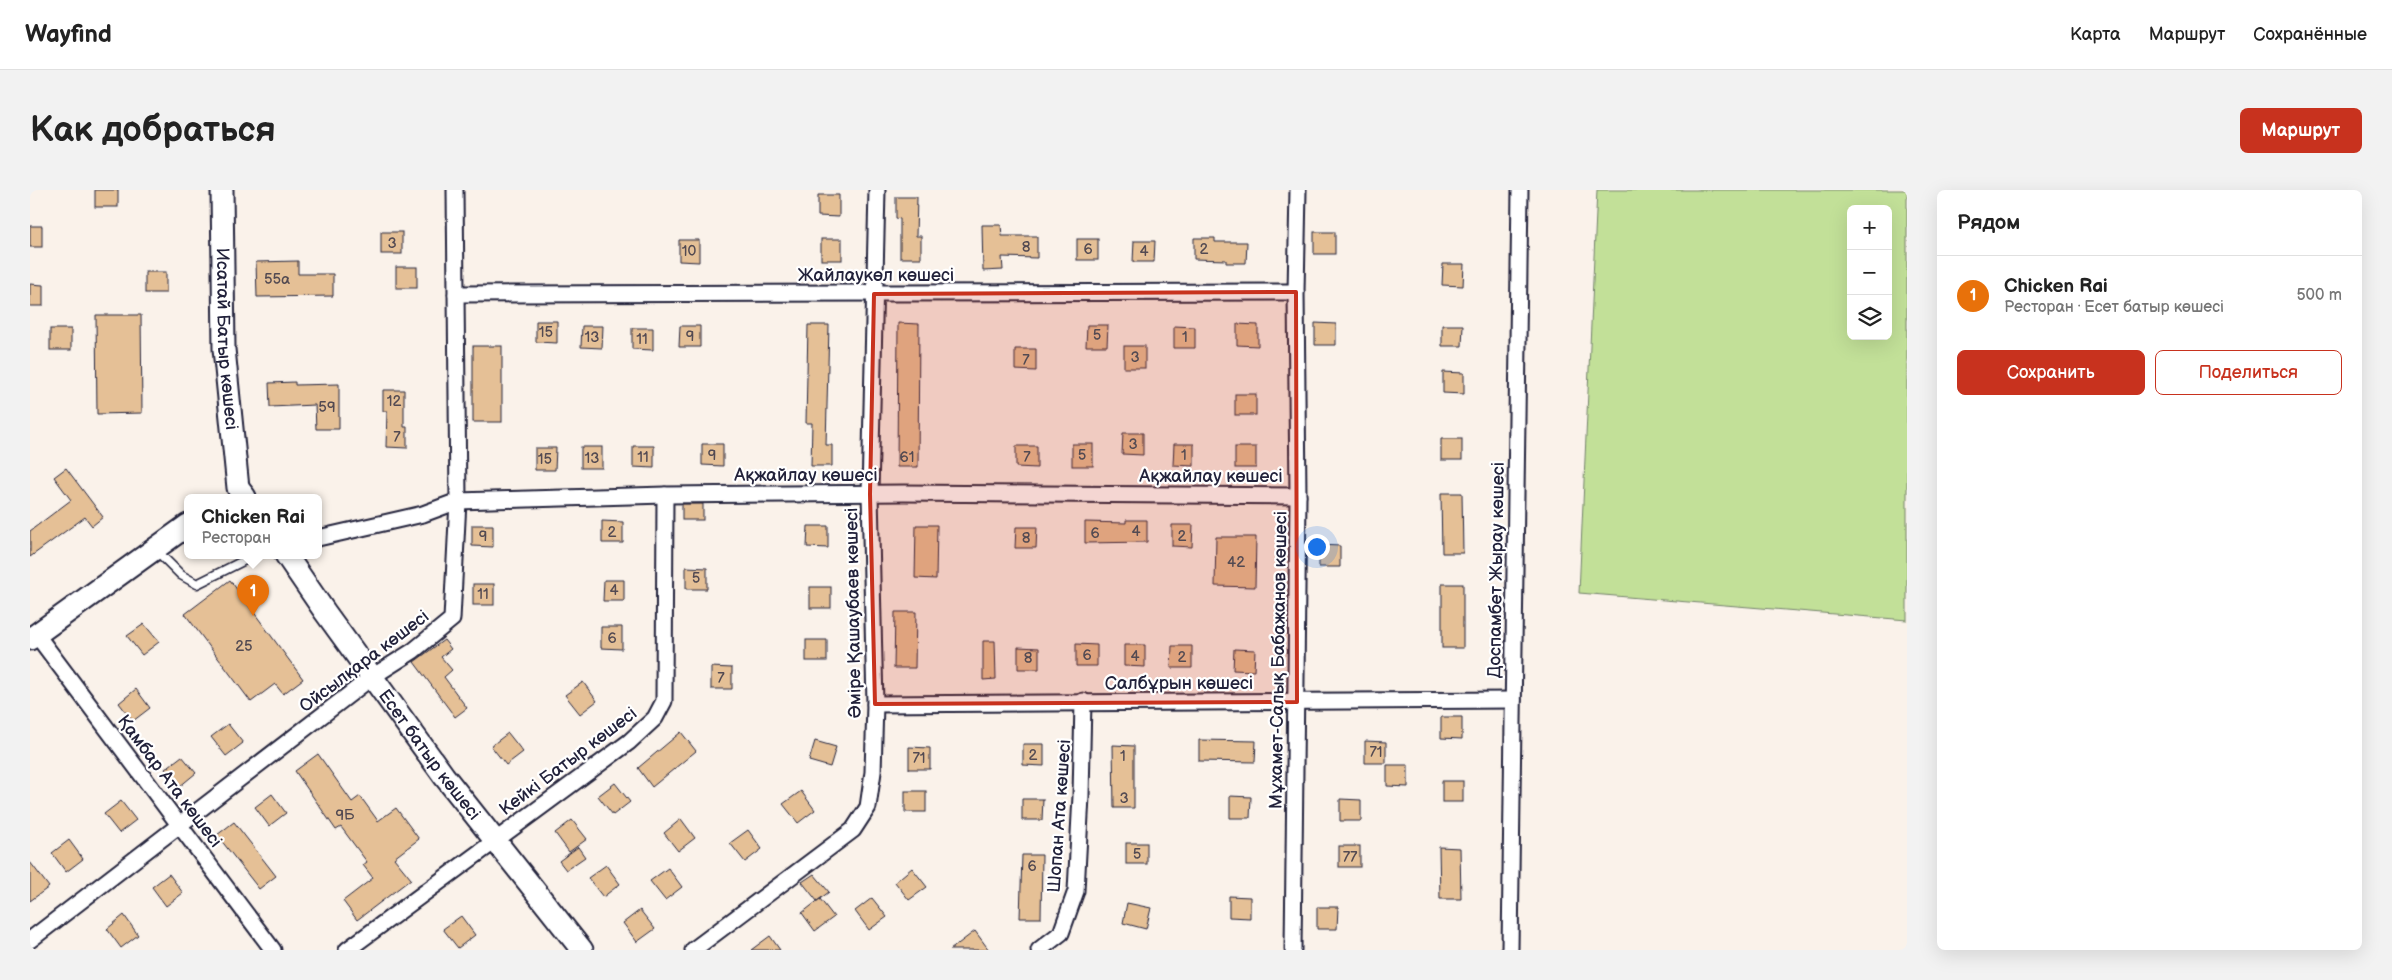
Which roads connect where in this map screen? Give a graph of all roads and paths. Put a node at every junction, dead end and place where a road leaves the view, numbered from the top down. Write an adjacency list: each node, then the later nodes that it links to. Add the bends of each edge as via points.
1 (222, 190): 9 (street, Исатай Батыр көшесі, via 224,349)
2 (455, 190): 7 (street, Ойсылқара көшесі)
3 (877, 190): 8 (street, Әміре Қашаубаев көшесі)
4 (1298, 190): 6 (street, Мұхамет-Салық Бабажанов көшесі)
5 (1520, 190): 21 (street, Доспамбет Жырау көшесі)
6 (1296, 292): 8 (street, Жайлаукөл көшесі); 12 (street, Мұхамет-Салық Бабажанов көшесі)
7 (456, 294): 8 (street, Жайлаукөл көшесі); 13 (street, Ойсылқара көшесі)
8 (874, 294): 10 (street, Әміре Қашаубаев көшесі)
9 (236, 494)
10 (870, 494): 11 (street, Ақжайлау көшесі); 12 (street, Ақжайлау көшесі); 24 (street, Әміре Қашаубаев көшесі)
11 (664, 495): 13 (street, Ақжайлау көшесі); 26 (street, Кейкі Батыр көшесі, via 664,701 655,718 629,742)
12 (1298, 496): 23 (street, Мұхамет-Салық Бабажанов көшесі)
13 (458, 501): 15 (street, Ақжайлау көшесі, via 423,514); 20 (street, Ойсылқара көшесі, via 452,619 413,651)
14 (184, 528): 16 (street)
15 (322, 537)
16 (155, 549): 17 (lane, via 181,575 197,584); 19 (street)
17 (247, 559)
18 (289, 559): 20 (street, Есет батыр көшесі)
19 (33, 636): 25 (street, Қамбар Ата көшесі)
20 (372, 677): 25 (street, Ойсылқара көшесі); 26 (street, Есет батыр көшесі, via 444,776)
21 (1512, 700): 23 (street, Салбұрын көшесі); 34 (street, Доспамбет Жырау көшесі)
22 (1083, 701): 23 (street, Салбұрын көшесі); 24 (street, Салбұрын көшесі); 28 (street, Шопан Ата көшесі, via 1076,891 1061,933)
23 (1297, 702): 33 (street, Мұхамет-Салық Бабажанов көшесі)
24 (875, 704): 32 (street, Әміре Қашаубаев көшесі, via 873,772 868,806 853,830)
25 (179, 824): 27 (street, Ойсылқара көшесі); 29 (street, Қамбар Ата көшесі)
26 (496, 839): 30 (street, Кейкі Батыр көшесі); 31 (street, Есет батыр көшесі)
27 (30, 940)
28 (1047, 948)
29 (273, 950)
30 (347, 950)
31 (582, 950)
32 (693, 950)
33 (1293, 950)
34 (1510, 950)

